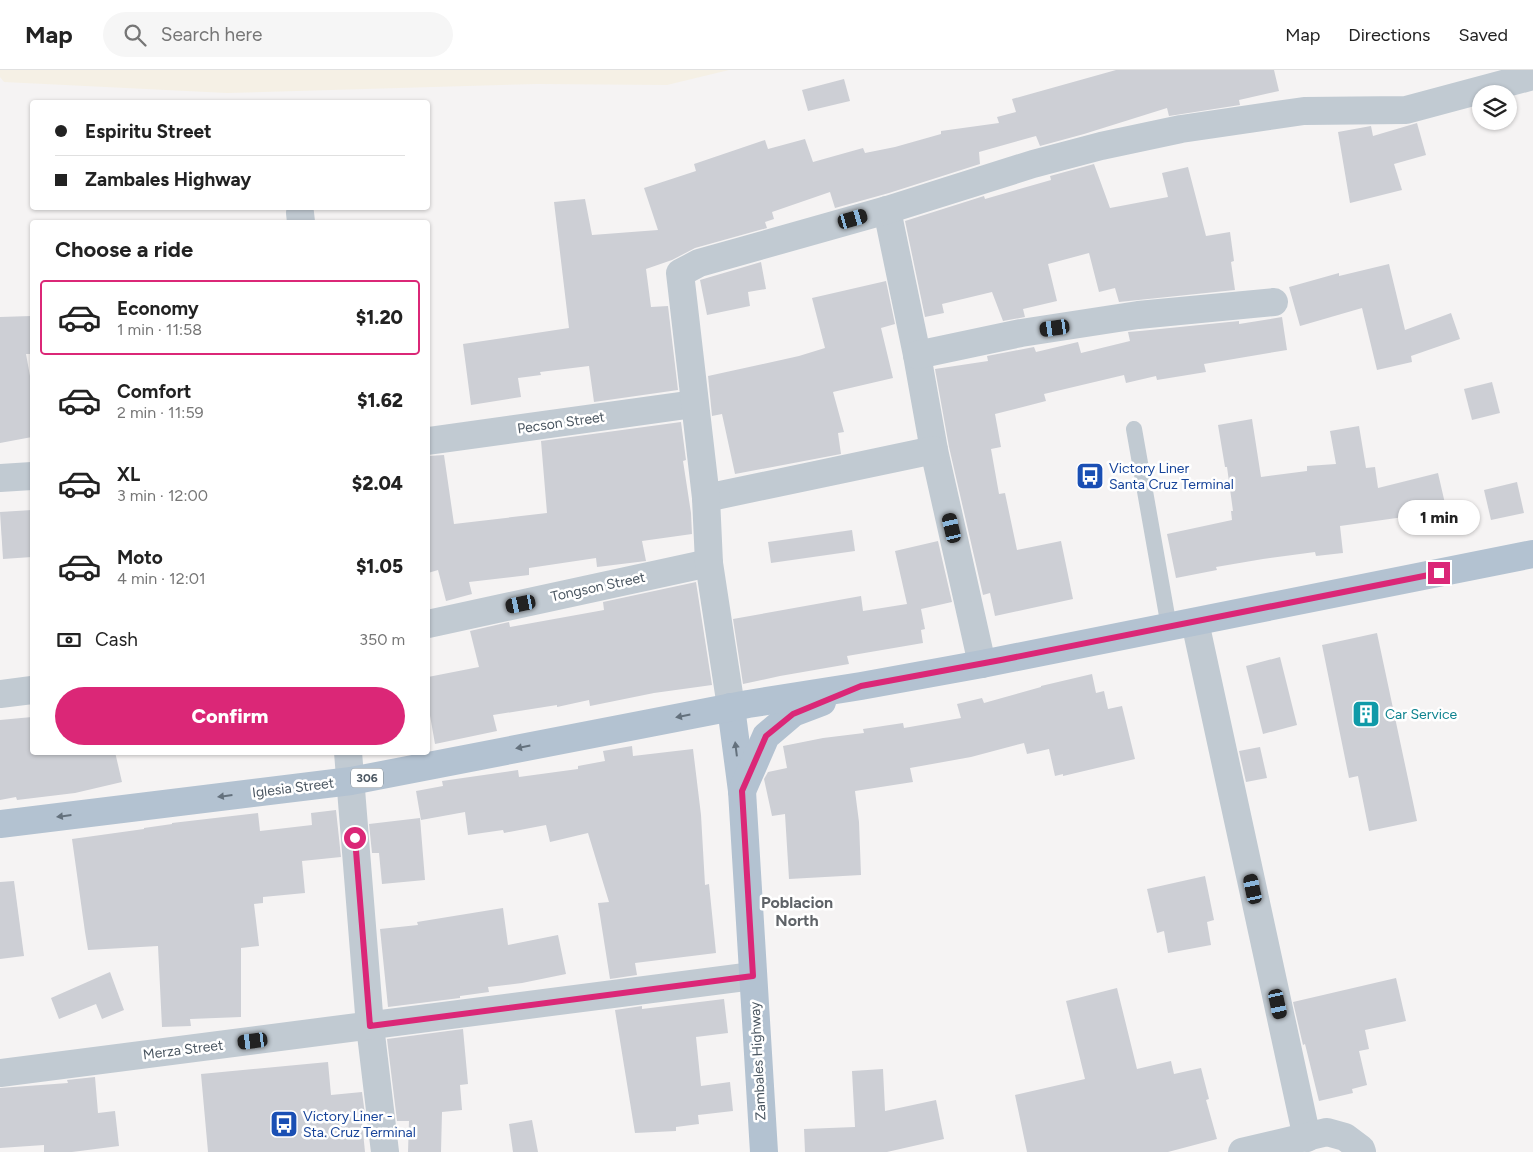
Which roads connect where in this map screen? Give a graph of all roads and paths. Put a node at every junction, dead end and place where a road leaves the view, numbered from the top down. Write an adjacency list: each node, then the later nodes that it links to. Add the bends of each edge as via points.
1 (1533, 76): 2 (street, via 1406,110 1304,111 1181,129 1033,164)
2 (887, 210): 4 (street); 5 (street, via 699,263 680,274)
3 (1274, 302): 4 (street, via 1138,315 1021,333)
4 (917, 355): 8 (street)
5 (694, 404): 7 (street, Pecson Street); 11 (street)
6 (1134, 429): 15 (lane)
7 (430, 442)
8 (934, 450): 11 (street); 16 (street)
9 (30, 476): 10 (street)
10 (0, 478)
11 (706, 498): 13 (street)
12 (1533, 554): 15 (main road, 306)
13 (709, 563): 14 (street, Tongson Street); 20 (street)
14 (430, 624)
15 (1182, 624): 16 (main road, 306); 28 (street)
16 (982, 664): 17 (main road, 306)
17 (861, 686): 20 (main road, 306); 23 (main road, 306, via 793,714 766,736)
18 (30, 690): 19 (street)
19 (0, 694)
20 (731, 707): 22 (main road, Iglesia Street / 306, one-way to 22); 23 (main road, Zambales Highway / 306, one-way to 20)
21 (348, 755): 22 (street)
22 (351, 781): 24 (main road, Iglesia Street / 306, one-way to 24); 26 (street)
23 (742, 791): 25 (main road, Zambales Highway / 306)
24 (0, 824)
25 (753, 976): 26 (street, Merza Street); 30 (main road, Zambales Highway / 306)
26 (370, 1026): 27 (street, Merza Street); 29 (street)
27 (0, 1073)
28 (1307, 1138): 31 (street); 32 (street, via 1327,1132 1345,1137)
29 (385, 1152)
30 (764, 1152)
31 (1242, 1152)
32 (1362, 1152)

